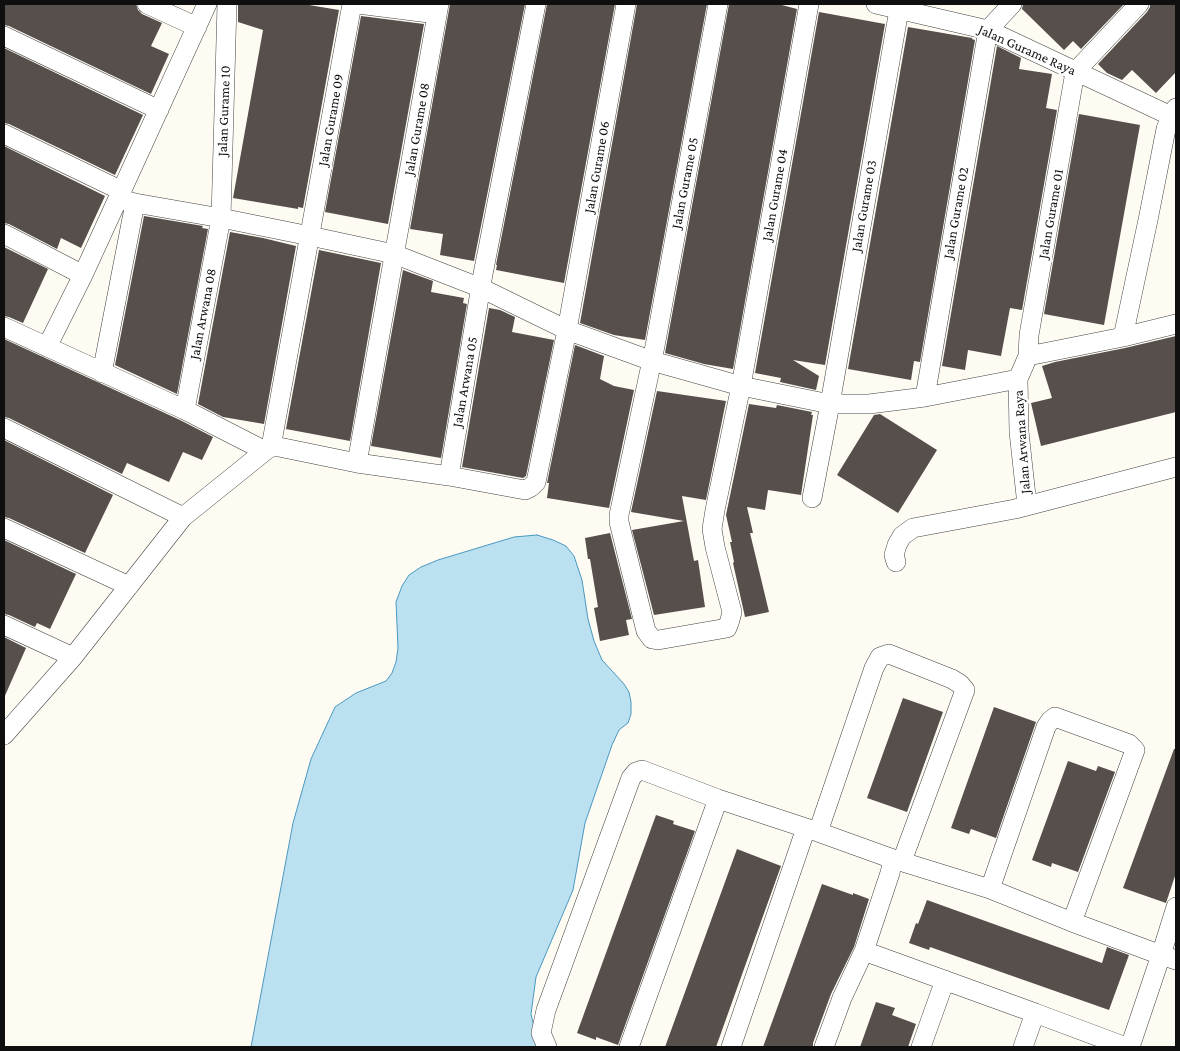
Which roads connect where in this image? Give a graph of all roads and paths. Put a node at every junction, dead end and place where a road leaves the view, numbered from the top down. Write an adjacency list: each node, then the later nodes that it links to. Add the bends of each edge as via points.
1 (147, 4): 15 (street)
2 (207, 4): 15 (street)
3 (227, 4): 23 (street, Jalan Gurame 10)
4 (352, 4): 25 (street, Jalan Gurame 09)
5 (358, 4): 14 (street)
6 (536, 4): 28 (street, Jalan Arwana 05)
7 (626, 4): 31 (street, Jalan Gurame 06)
8 (718, 4): 35 (street, Jalan Gurame 05)
9 (809, 4): 38 (street, Jalan Gurame 04)
10 (876, 4): 13 (street, Jalan Gurame Raya)
11 (1012, 4): 16 (street)
12 (1139, 4): 18 (street)
13 (899, 6): 16 (street, Jalan Gurame Raya); 40 (street, Jalan Gurame 03)
14 (438, 9): 26 (street, Jalan Gurame 08)
15 (197, 27): 19 (street)
16 (988, 30): 18 (street, Jalan Gurame Raya); 39 (street, Jalan Gurame 02)
17 (4, 36): 19 (street)
18 (1076, 72): 20 (street, Jalan Gurame Raya); 34 (street, Jalan Gurame 01, via 1029,335)
19 (159, 110): 22 (street)
20 (1173, 112): 32 (street, via 1165,136)
21 (4, 134): 22 (street)
22 (125, 198): 23 (street); 27 (street); 36 (street)
23 (221, 218): 25 (street); 41 (street, Jalan Arwana 08)
24 (4, 234): 27 (street)
25 (310, 236): 26 (street); 43 (street, Jalan Gurame 09)
26 (394, 254): 28 (street); 44 (street, Jalan Gurame 08)
27 (84, 275): 33 (street)
28 (481, 288): 31 (street); 46 (street, Jalan Arwana 05)
29 (1176, 324): 32 (street)
30 (4, 326): 33 (street)
31 (567, 330): 35 (street); 46 (street, Jalan Gurame 06, via 536,482 525,490)
32 (1123, 337): 34 (street)
33 (47, 347): 36 (street)
34 (1028, 356): 37 (street, Jalan Gurame 01)
35 (652, 361): 38 (street); 38 (street, Jalan Gurame 05, via 619,522 646,632 652,639 727,628 730,620 732,612 712,529)
36 (102, 373): 41 (street)
37 (1018, 379): 39 (street); 48 (street, Jalan Arwana Raya, via 1019,432)
38 (741, 386): 40 (street)
39 (924, 397): 40 (street, via 869,404)
40 (830, 404): 47 (street, Jalan Gurame 03)
41 (185, 410): 43 (street)
42 (4, 428): 49 (street)
43 (268, 449): 44 (street, Jalan Gurame 06, via 278,447); 49 (street)
44 (357, 463): 46 (street, Jalan Gurame 06)
45 (1176, 467): 48 (street)
46 (449, 476)
47 (812, 498)
48 (1027, 505): 51 (street, via 913,528 902,536 897,545)
49 (183, 517): 52 (street)
50 (4, 528): 52 (street)
51 (896, 562)
52 (129, 586): 54 (street)
53 (4, 625): 54 (street)
54 (73, 657): 55 (street)
55 (7, 727)
56 (718, 799): 57 (street); 66 (street, via 642,770 631,778 546,1010 541,1032); 67 (street)
57 (812, 830): 58 (street); 58 (street, via 874,668 880,657 889,654 952,679 965,690); 68 (street)
58 (898, 860): 59 (street); 62 (street, via 890,873)
59 (990, 890): 61 (street); 61 (street, via 1050,721 1055,717 1130,744 1135,750)
60 (1176, 907): 63 (street)
61 (1072, 922): 63 (street)
62 (864, 951): 64 (street); 69 (street)
63 (1168, 957): 72 (street)
64 (945, 980): 65 (street); 70 (street)
65 (1035, 1013): 71 (street); 72 (street)
66 (547, 1047)
67 (629, 1047)
68 (731, 1047)
69 (824, 1047)
70 (921, 1047)
71 (1023, 1047)
72 (1128, 1047)

